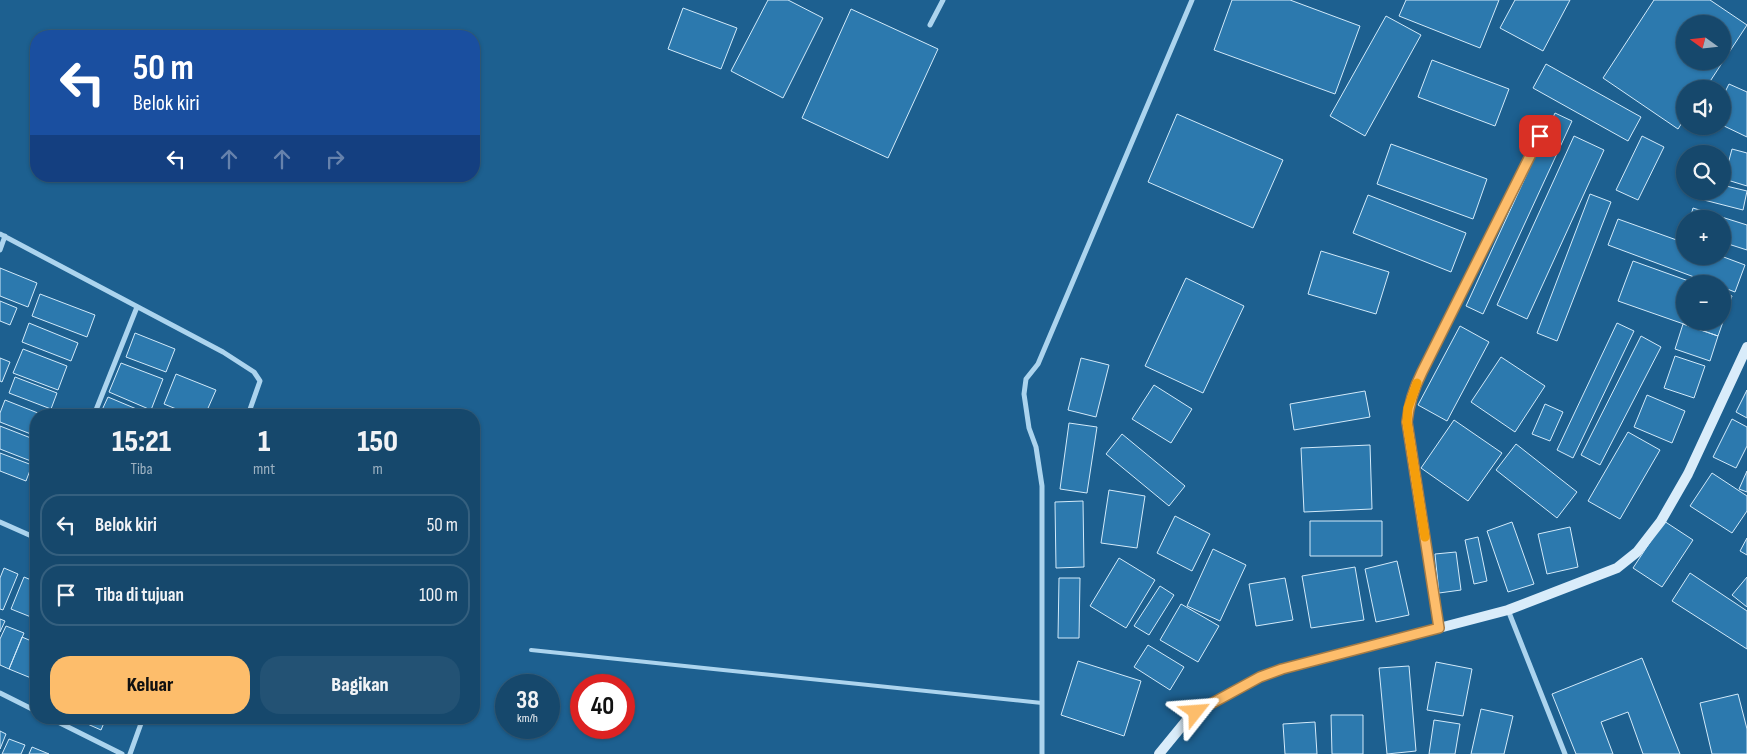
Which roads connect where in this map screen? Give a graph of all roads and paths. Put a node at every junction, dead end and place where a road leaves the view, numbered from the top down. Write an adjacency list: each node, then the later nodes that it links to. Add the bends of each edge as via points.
1 (942, 0): 3 (street)
2 (1192, 0): 17 (street, via 1038,364 1026,378 1024,394 1029,428 1036,447 1042,486)
3 (930, 25)
4 (1548, 119): 14 (street, via 1422,372 1408,408 1407,422)
5 (3, 235): 6 (street); 7 (street)
6 (0, 250)
7 (137, 306): 9 (street); 10 (street, via 254,372 260,381)
8 (1747, 347): 13 (street, via 1688,474 1661,521 1637,552 1616,568)
9 (96, 409)
10 (250, 409)
11 (0, 522): 12 (street)
12 (30, 535)
13 (1508, 610): 14 (street); 25 (street)
14 (1439, 628): 24 (street, via 1260,677 1196,712)
15 (531, 650): 17 (lane)
16 (0, 693): 18 (street)
17 (1042, 703): 23 (street)
18 (30, 708)
19 (62, 724): 21 (street)
20 (141, 724): 22 (street)
21 (122, 754)
22 (130, 754)
23 (1042, 754)
24 (1159, 754)
25 (1565, 754)

